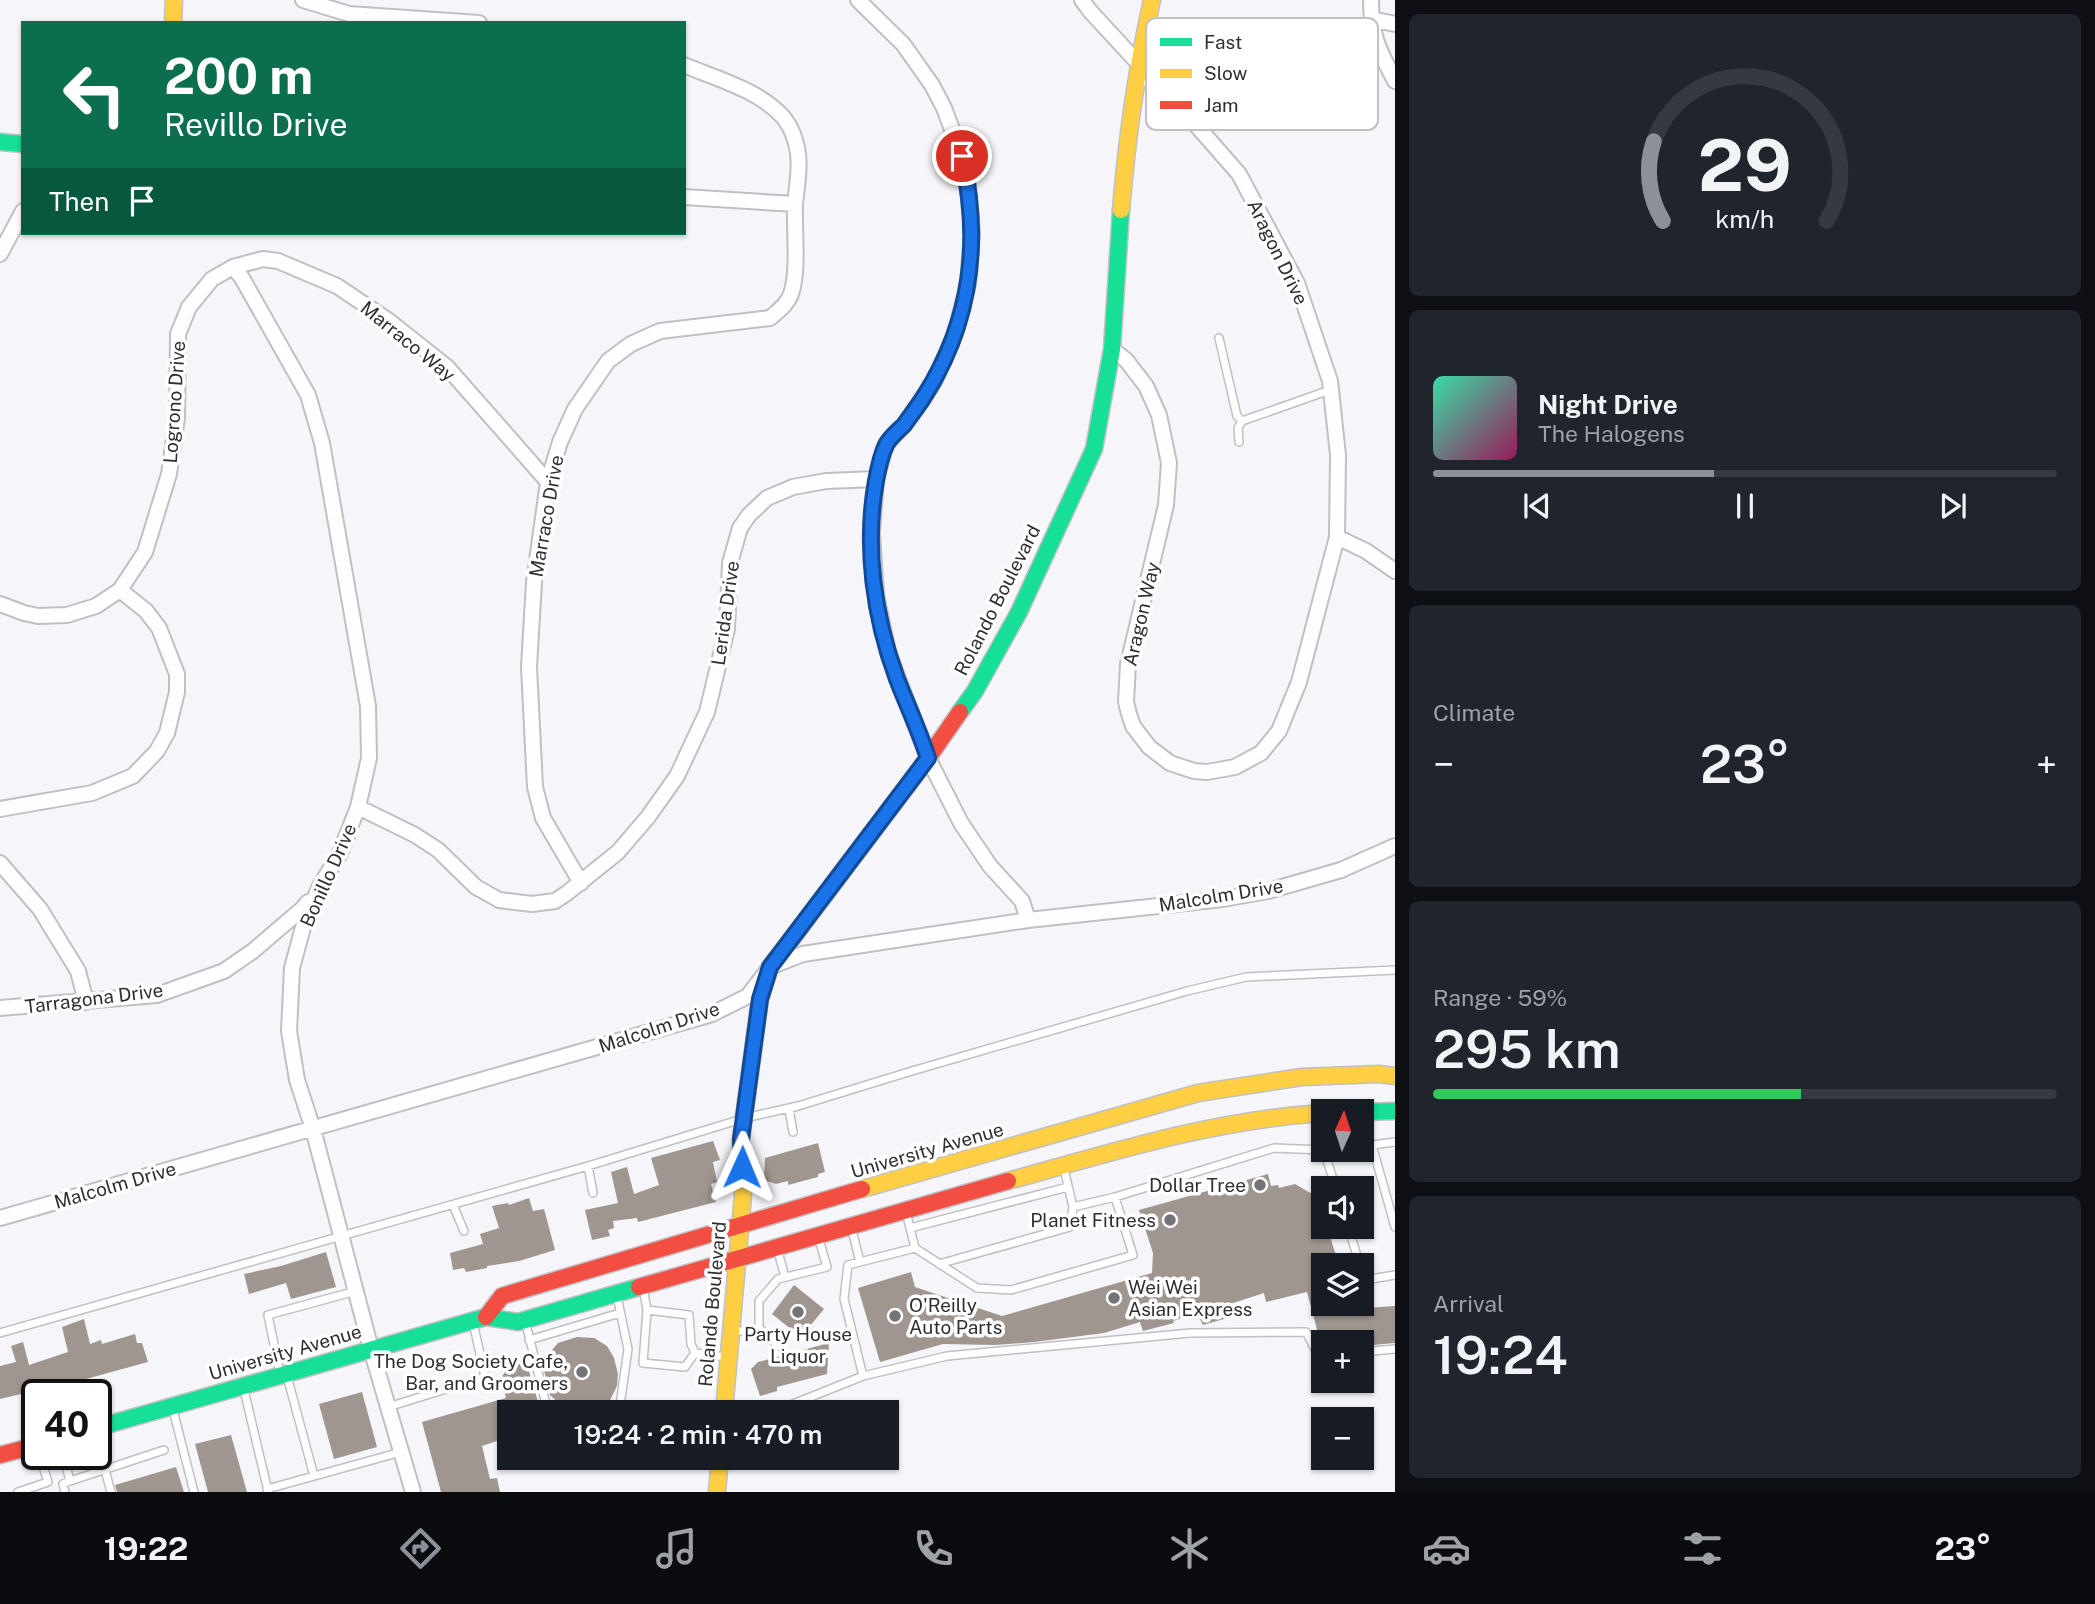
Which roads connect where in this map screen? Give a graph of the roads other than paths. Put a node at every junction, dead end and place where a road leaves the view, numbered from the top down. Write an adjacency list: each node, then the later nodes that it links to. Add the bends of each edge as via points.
1 (174, 0): 9 (main road)
2 (303, 0): 10 (street, via 349,14)
3 (858, 0): 30 (street, via 903,44 944,108 962,156 972,232 968,284 955,334 934,382 886,444)
4 (1082, 0): 13 (street, Aragon Drive)
5 (1152, 0): 7 (main road, Rolando Boulevard)
6 (1371, 0): 8 (street)
7 (1148, 18)
8 (1371, 18)
9 (173, 21)
10 (450, 21)
11 (1146, 27): 13 (main road, Rolando Boulevard)
12 (1378, 49): 16 (street)
13 (1138, 63): 15 (street, Aragon Drive); 26 (main road, Rolando Boulevard, via 1126,139)
14 (686, 66): 21 (street, Marraco Drive, via 751,94 785,119 795,141 799,169)
15 (1146, 75)
16 (1395, 81)
17 (1201, 130): 27 (street, Aragon Drive, via 1239,174 1297,282)
18 (0, 142): 19 (main road)
19 (21, 144)
20 (686, 197): 21 (street)
21 (796, 204): 31 (street, Marraco Drive, via 794,284 782,308 770,318 660,331 608,361 575,409)
22 (21, 215): 23 (street)
23 (0, 254)
24 (233, 267): 31 (street, Marraco Way, via 278,261 337,286 389,321 446,367); 34 (street, Logrono Drive, via 212,279 189,307 178,334 177,418 169,474 145,552); 37 (street, Bonillo Drive, via 308,395 322,443 368,706 369,758)
25 (1219, 338): 28 (lane)
26 (1112, 349): 32 (street, Aragon Way, via 1146,386 1159,415 1169,463 1166,505 1128,664 1126,702 1133,726 1158,756 1194,771 1222,771 1249,761 1271,743 1299,682); 36 (main road, Rolando Boulevard, via 1094,449 1019,612 975,691)
27 (1331, 390): 28 (lane); 32 (street, Aragon Drive, via 1338,455)
28 (1241, 422): 29 (lane)
29 (1239, 442)
30 (876, 479): 36 (street, via 872,564 877,605 888,652); 41 (street, Lerida Drive, via 793,488 767,498 749,515 730,562 727,628 708,712 677,776 648,817 618,852)
31 (548, 482): 41 (street, Marraco Drive, via 534,582 529,667 535,787 543,818)
32 (1337, 537): 33 (street)
33 (1395, 571)
34 (120, 590): 35 (street, via 96,606 68,615 38,616); 38 (street, via 159,628 177,674 167,733 133,776 92,793)
35 (0, 604)
36 (928, 758): 43 (street, via 961,823 990,866 1022,901); 44 (main road, Rolando Boulevard)
37 (358, 807): 41 (street, Lerida Drive, via 438,850 476,887 499,900 555,901); 42 (street, Bonillo Drive, via 340,853)
38 (0, 809)
39 (1395, 846): 43 (street, Malcolm Drive, via 1341,870 1268,891)
40 (0, 863): 46 (street, via 40,909 78,971)
41 (581, 883)
42 (320, 886): 46 (street, Tarragona Drive, via 302,909 224,971 157,995); 54 (street, Bonillo Drive, via 292,968 289,1031 297,1080)
43 (1028, 920): 44 (street, Malcolm Drive, via 803,954)
44 (770, 967): 53 (main road, Rolando Boulevard, via 760,999); 54 (street, Malcolm Drive, via 748,996 712,1014)
45 (1395, 970): 49 (lane, via 1246,977)
46 (86, 1002): 47 (street, Tarragona Drive)
47 (0, 1008)
48 (1395, 1076): 69 (main road, University Avenue, via 1302,1077 1198,1093)
49 (789, 1109): 53 (lane); 55 (lane)
50 (1395, 1111): 51 (main road)
51 (1374, 1112)
52 (1311, 1114): 61 (main road, University Avenue, via 1184,1132)
53 (745, 1118): 60 (lane); 69 (main road, Rolando Boulevard)
54 (313, 1129): 68 (street, Malcolm Drive); 75 (street, Bonillo Drive)
55 (793, 1132)
56 (1395, 1142): 57 (lane)
57 (1374, 1144)
58 (1311, 1149): 64 (lane, via 1274,1148)
59 (1374, 1151): 71 (lane)
60 (588, 1166): 63 (lane); 65 (lane)
61 (1063, 1166): 62 (lane); 67 (main road, University Avenue)
62 (1068, 1187): 66 (lane); 72 (lane)
63 (593, 1193)
64 (1115, 1197): 66 (lane); 80 (lane, via 1133,1255 1011,1290 977,1287)
65 (453, 1205): 73 (lane); 75 (lane)
66 (1073, 1207): 80 (lane, via 1067,1228)
67 (905, 1209): 70 (main road, University Avenue); 72 (lane)
68 (0, 1218)
69 (740, 1225): 78 (main road, Rolando Boulevard); 89 (main road, University Avenue, via 502,1296)
70 (851, 1225): 74 (main road, University Avenue); 79 (lane)
71 (1395, 1227)
72 (910, 1228): 77 (lane)
73 (464, 1231)
74 (818, 1235): 76 (main road, University Avenue); 82 (lane, via 827,1267)
75 (342, 1237): 85 (street, Bonillo Drive); 92 (lane)
76 (777, 1247): 78 (main road, University Avenue); 82 (lane)
77 (915, 1248): 79 (lane); 80 (lane)
78 (736, 1259): 84 (main road, University Avenue); 93 (main road, Rolando Boulevard)
79 (860, 1262): 103 (lane, via 848,1265 844,1299)
80 (939, 1264)
81 (1395, 1275): 83 (lane)
82 (785, 1278): 91 (lane, via 778,1279 759,1301)
83 (1374, 1278)
84 (643, 1286): 86 (main road, University Avenue); 87 (lane)
85 (356, 1291): 97 (street, Bonillo Drive); 102 (lane, via 268,1315)
86 (616, 1294): 88 (lane); 90 (main road, University Avenue)
87 (647, 1310): 100 (lane, via 689,1315); 100 (lane, via 643,1363 685,1367)
88 (620, 1313): 94 (lane); 106 (lane, via 628,1349)
89 (480, 1319): 90 (main road, University Avenue); 97 (main road, University Avenue); 110 (lane, via 485,1377)
90 (525, 1320): 94 (lane)
91 (759, 1328): 93 (lane); 96 (lane)
92 (0, 1333)
93 (730, 1333): 101 (main road, Rolando Boulevard)
94 (530, 1340): 105 (lane)
95 (1311, 1342): 103 (lane, via 1306,1332 1190,1333 947,1356)
96 (778, 1346)
97 (371, 1349): 102 (main road, University Avenue); 110 (street, Bonillo Drive)
98 (1395, 1349): 99 (lane)
99 (1374, 1351)
100 (695, 1353): 101 (lane)
101 (728, 1357): 107 (main road, Rolando Boulevard)
102 (283, 1374): 104 (main road, University Avenue); 121 (lane)
103 (863, 1376): 108 (lane)
104 (243, 1386): 109 (main road, University Avenue); 123 (lane)
105 (545, 1400)
106 (621, 1400)
107 (725, 1400)
108 (803, 1400)
109 (172, 1406): 111 (main road, University Avenue); 127 (lane)
110 (388, 1407): 114 (street, Bonillo Drive)
111 (112, 1423)
112 (21, 1450): 115 (main road)
113 (164, 1450): 116 (lane)
114 (401, 1452): 121 (lane); 128 (street, Bonillo Drive)
115 (0, 1455)
116 (112, 1468)
117 (44, 1470): 124 (lane, via 48,1482)
118 (67, 1470): 122 (lane)
119 (105, 1470): 122 (lane); 126 (lane)
120 (719, 1470): 129 (main road)
121 (314, 1476): 123 (lane)
122 (70, 1481): 125 (lane, via 63,1484)
123 (267, 1491)
124 (18, 1492)
125 (65, 1492)
126 (111, 1492)
127 (194, 1492)
128 (413, 1492)
129 (717, 1492)

